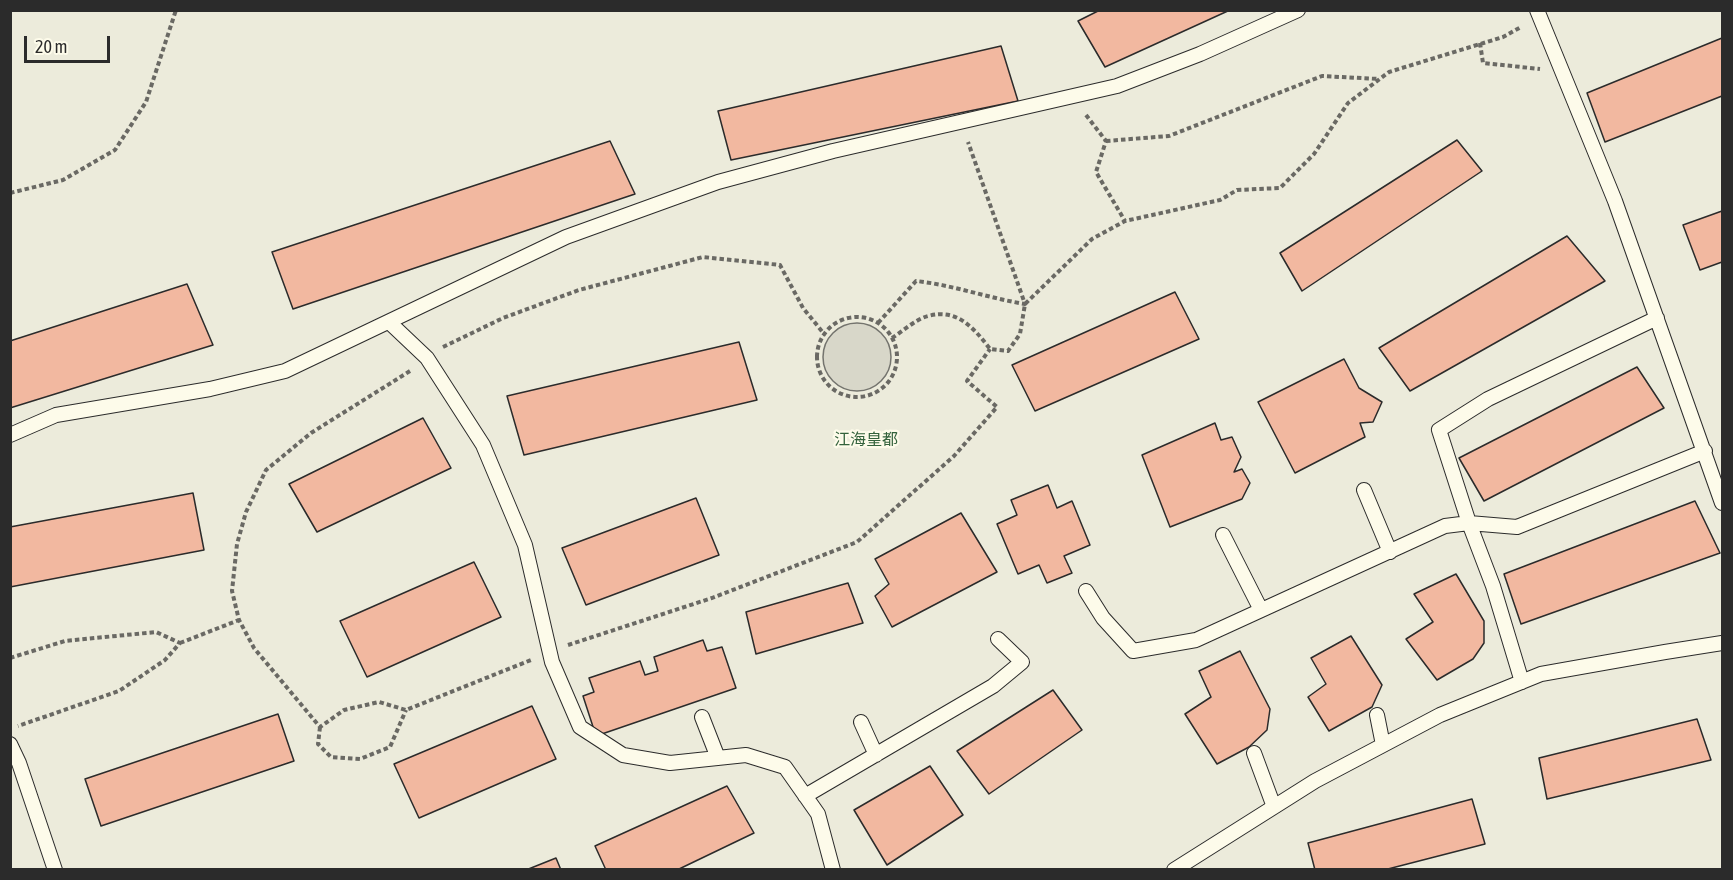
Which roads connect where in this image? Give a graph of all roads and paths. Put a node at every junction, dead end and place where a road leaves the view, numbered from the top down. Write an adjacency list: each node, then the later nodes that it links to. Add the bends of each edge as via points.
1 (176, 10): 10 (path, via 146,102 114,150 63,180)
2 (1298, 10): 7 (lane, via 1117,86)
3 (1539, 14): 4 (path, via 1503,37); 5 (lane)
4 (1480, 43): 5 (path, via 1483,63); 6 (path, via 1389,72)
5 (1562, 70): 13 (lane)
6 (1380, 79): 9 (path, via 1322,76 1169,136); 11 (path, via 1348,103 1314,154 1280,188 1237,190 1220,200)
7 (1071, 97): 8 (lane); 9 (path)
8 (961, 122): 12 (path); 14 (lane, via 718,182 566,237)
9 (1106, 141): 11 (path, via 1096,171)
10 (10, 193)
11 (1125, 221): 12 (path, via 1092,240)
12 (1025, 304): 15 (path, via 916,281); 18 (path, via 1020,334 1008,351)
13 (1657, 318): 21 (lane); 24 (lane, via 1488,399 1439,430)
14 (389, 322): 19 (lane); 20 (lane, via 285,371 210,389 56,415)
15 (878, 323): 16 (path, via 851,318 840,321); 17 (path)
16 (825, 335): 17 (path, via 818,351 824,380 840,393 862,397 881,389 891,378 897,363); 19 (path, via 803,309 780,265 703,256 579,290 450,342)
17 (892, 338): 18 (path, via 927,316 950,313 974,329)
18 (990, 349): 33 (path, via 967,381 997,406 954,456 857,542 712,598)
19 (427, 358): 29 (path, via 311,433 266,470 246,512 237,544 232,591); 33 (lane, via 483,445 525,545)
20 (10, 435)
21 (1705, 451): 23 (lane); 24 (lane, via 1517,527)
22 (1364, 490): 26 (lane)
23 (1722, 503)
24 (1468, 523): 26 (lane, via 1445,526); 35 (lane, via 1494,586)
25 (1223, 535): 28 (lane)
26 (1390, 552): 28 (lane)
27 (1086, 591): 28 (lane, via 1103,618 1133,651 1196,640)
28 (1261, 610)
29 (239, 620): 31 (path); 40 (path, via 254,648)
30 (998, 639): 45 (lane, via 1022,662 993,686)
31 (180, 643): 34 (path, via 156,632 65,641); 41 (path, via 165,660 119,691)
32 (1722, 643): 35 (lane, via 1541,675)
33 (549, 651): 36 (path); 46 (lane, via 579,727 623,755 670,763)
34 (10, 658)
35 (1522, 682): 43 (lane, via 1440,715)
36 (406, 710): 40 (path, via 379,702 344,710); 40 (path, via 390,747 360,759 331,756 318,744)
37 (1377, 715): 43 (lane)
38 (702, 717): 46 (lane)
39 (861, 722): 45 (lane)
40 (320, 727)
41 (10, 729)
42 (10, 744): 49 (lane)
43 (1383, 745): 48 (lane)
44 (1254, 753): 48 (lane)
45 (876, 755): 47 (lane)
46 (718, 758): 47 (lane, via 746,755 785,767)
47 (805, 796): 50 (lane, via 818,814)
48 (1275, 807): 51 (lane)
49 (55, 870)
50 (833, 870)
51 (1174, 870)

